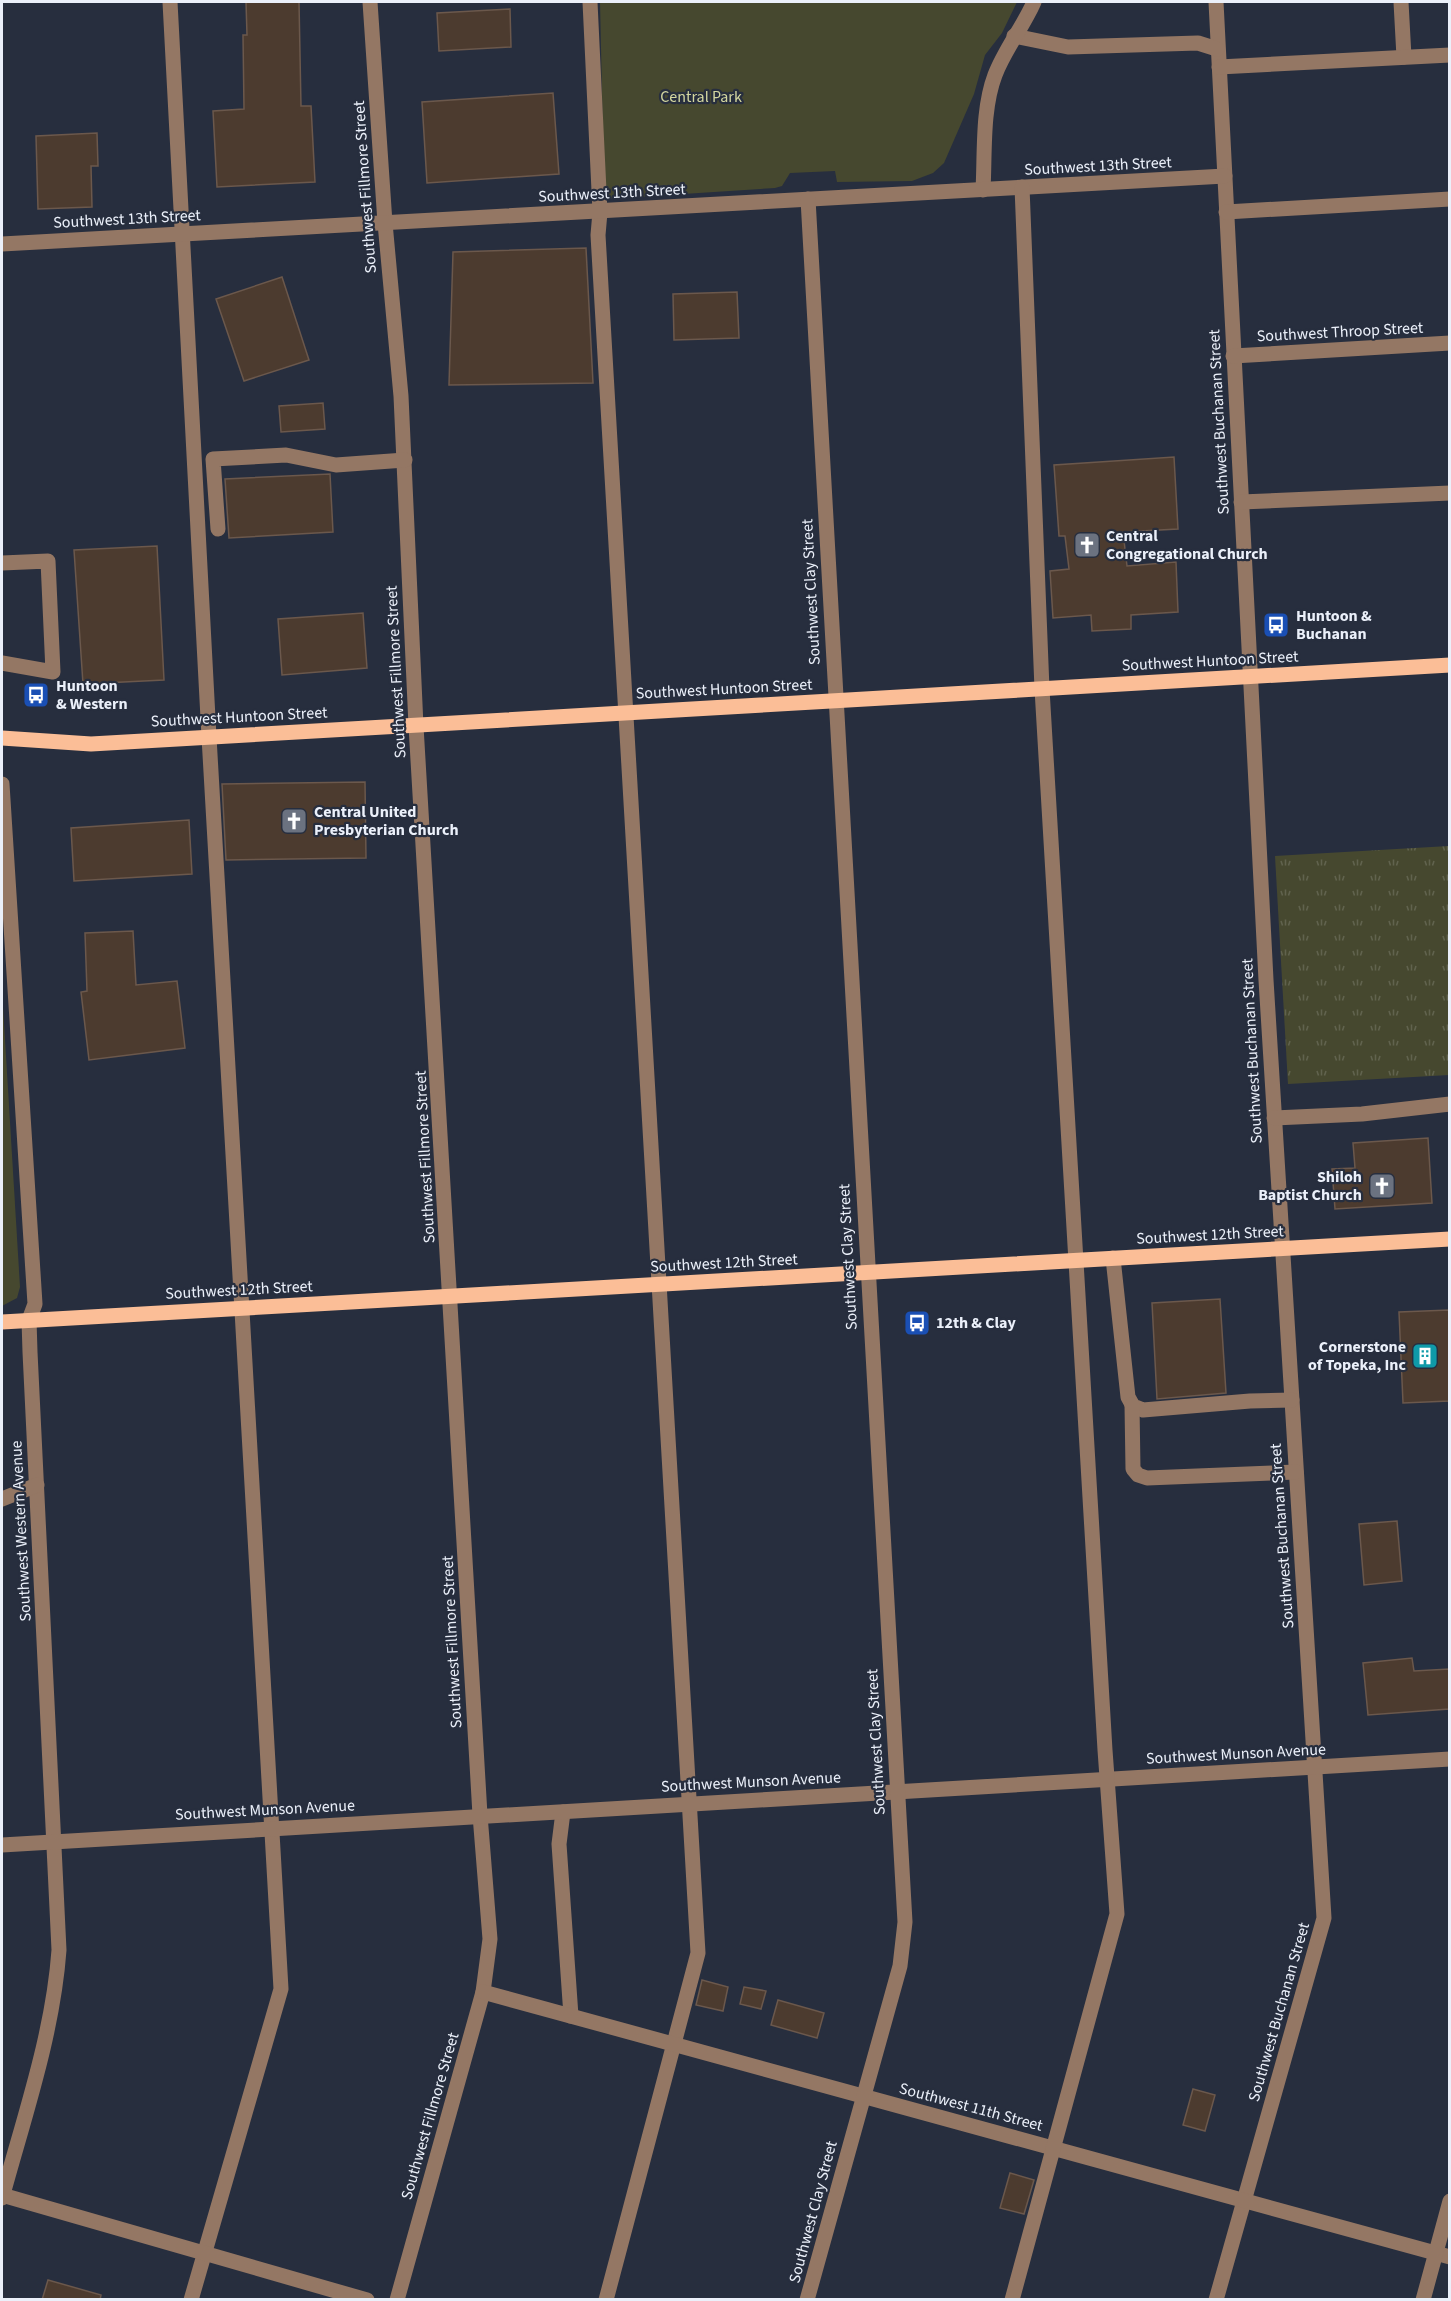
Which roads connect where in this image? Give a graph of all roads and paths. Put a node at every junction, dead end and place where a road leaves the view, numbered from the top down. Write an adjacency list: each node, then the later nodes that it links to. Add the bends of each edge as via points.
1 (170, 2): 20 (street)
2 (370, 2): 19 (street, Southwest Fillmore Street)
3 (590, 2): 17 (street)
4 (1034, 2): 7 (street)
5 (1216, 2): 8 (street, Southwest Buchanan Street)
6 (1401, 2): 10 (street)
7 (1014, 36): 8 (street, via 1068,47 1198,43); 14 (street, via 994,78)
8 (1217, 49): 11 (street, Southwest Buchanan Street)
9 (1449, 55): 10 (street)
10 (1404, 57): 11 (street)
11 (1219, 68): 12 (street, Southwest Buchanan Street)
12 (1225, 176): 13 (street, Southwest 13th Street); 18 (street, Southwest Buchanan Street)
13 (1022, 188): 14 (street, Southwest 13th Street); 32 (street)
14 (983, 189): 15 (street, Southwest 13th Street)
15 (808, 199): 17 (street, Southwest 13th Street); 33 (street, Southwest Clay Street)
16 (1449, 199): 18 (street)
17 (600, 212): 19 (street, Southwest 13th Street); 34 (street, via 598,235)
18 (1226, 212): 23 (street, Southwest Buchanan Street)
19 (385, 223): 20 (street, Southwest 13th Street); 24 (street, Southwest Fillmore Street)
20 (183, 234): 21 (street, Southwest 13th Street); 36 (street)
21 (2, 244)
22 (1449, 343): 23 (street, Southwest Throop Street)
23 (1233, 356): 26 (street, Southwest Buchanan Street)
24 (405, 460): 27 (street, via 336,465 286,454 213,459); 35 (street, Southwest Fillmore Street)
25 (1449, 493): 26 (street)
26 (1241, 502): 31 (street, Southwest Buchanan Street)
27 (218, 529)
28 (2, 563): 29 (street, via 48,561 53,672)
29 (2, 663)
30 (1449, 665): 31 (main road, Southwest Huntoon Street)
31 (1249, 677): 32 (main road, Southwest Huntoon Street); 40 (street, Southwest Buchanan Street)
32 (1042, 689): 33 (main road, Southwest Huntoon Street); 44 (street)
33 (836, 701): 34 (main road, Southwest Huntoon Street); 45 (street, Southwest Clay Street)
34 (626, 713): 35 (main road, Southwest Huntoon Street); 46 (street)
35 (416, 726): 36 (main road, Southwest Huntoon Street); 47 (street, Southwest Fillmore Street)
36 (208, 737): 37 (main road, Southwest Huntoon Street, via 90,744); 48 (street)
37 (2, 738)
38 (2, 784): 49 (street, Southwest Western Avenue, via 35,1304)
39 (1449, 1104): 40 (street, via 1362,1114)
40 (1274, 1118): 42 (street, Southwest Buchanan Street)
41 (1449, 1239): 42 (main road, Southwest 12th Street)
42 (1283, 1248): 43 (main road, Southwest 12th Street); 51 (street, Southwest Buchanan Street)
43 (1113, 1258): 44 (main road, Southwest 12th Street); 52 (street)
44 (1075, 1260): 45 (main road, Southwest 12th Street); 58 (street)
45 (867, 1272): 46 (main road, Southwest 12th Street); 59 (street, Southwest Clay Street)
46 (659, 1284): 47 (main road, Southwest 12th Street); 60 (street)
47 (451, 1296): 48 (main road, Southwest 12th Street); 62 (street, Southwest Fillmore Street)
48 (241, 1308): 49 (main road, Southwest 12th Street); 63 (street)
49 (29, 1320): 50 (main road, Southwest 12th Street); 54 (street, Southwest Western Avenue)
50 (2, 1322)
51 (1292, 1400): 52 (street, via 1143,1410); 53 (street, Southwest Buchanan Street)
52 (1132, 1405): 53 (street, via 1133,1469 1138,1475 1147,1478)
53 (1296, 1472): 57 (street, Southwest Buchanan Street)
54 (37, 1485): 55 (street); 64 (street, Southwest Western Avenue)
55 (2, 1499)
56 (1449, 1759): 57 (street, Southwest Munson Avenue)
57 (1314, 1767): 58 (street, Southwest Munson Avenue); 72 (street, Southwest Buchanan Street, via 1323,1917)
58 (1107, 1779): 59 (street, Southwest Munson Avenue); 70 (street, via 1117,1914)
59 (897, 1792): 60 (street, Southwest Munson Avenue); 69 (street, Southwest Clay Street, via 903,1942 900,1966)
60 (690, 1803): 61 (street, Southwest Munson Avenue); 68 (street, via 698,1953)
61 (563, 1812): 62 (street, Southwest Munson Avenue); 67 (street, via 559,1844)
62 (480, 1815): 63 (street, Southwest Munson Avenue); 66 (street, Southwest Fillmore Street, via 489,1939)
63 (271, 1827): 64 (street, Southwest Munson Avenue); 74 (street, via 281,1989)
64 (54, 1841): 65 (street); 71 (street, Southwest Western Avenue, via 57,1981)
65 (2, 1845)
66 (483, 1992): 67 (street, Southwest 11th Street); 78 (street, Southwest Fillmore Street)
67 (571, 2016): 68 (street, Southwest 11th Street)
68 (675, 2045): 69 (street, Southwest 11th Street); 79 (street)
69 (863, 2097): 70 (street, Southwest 11th Street); 80 (street, Southwest Clay Street)
70 (1054, 2149): 72 (street, Southwest 11th Street); 81 (street)
71 (2, 2196): 74 (street)
72 (1244, 2201): 75 (street, Southwest 11th Street); 82 (street, Southwest Buchanan Street)
73 (1449, 2201): 75 (street)
74 (203, 2251): 76 (street); 77 (street)
75 (1442, 2255): 83 (street)
76 (191, 2300)
77 (367, 2300)
78 (397, 2300)
79 (606, 2300)
80 (807, 2300)
81 (1012, 2300)
82 (1216, 2300)
83 (1423, 2300)

